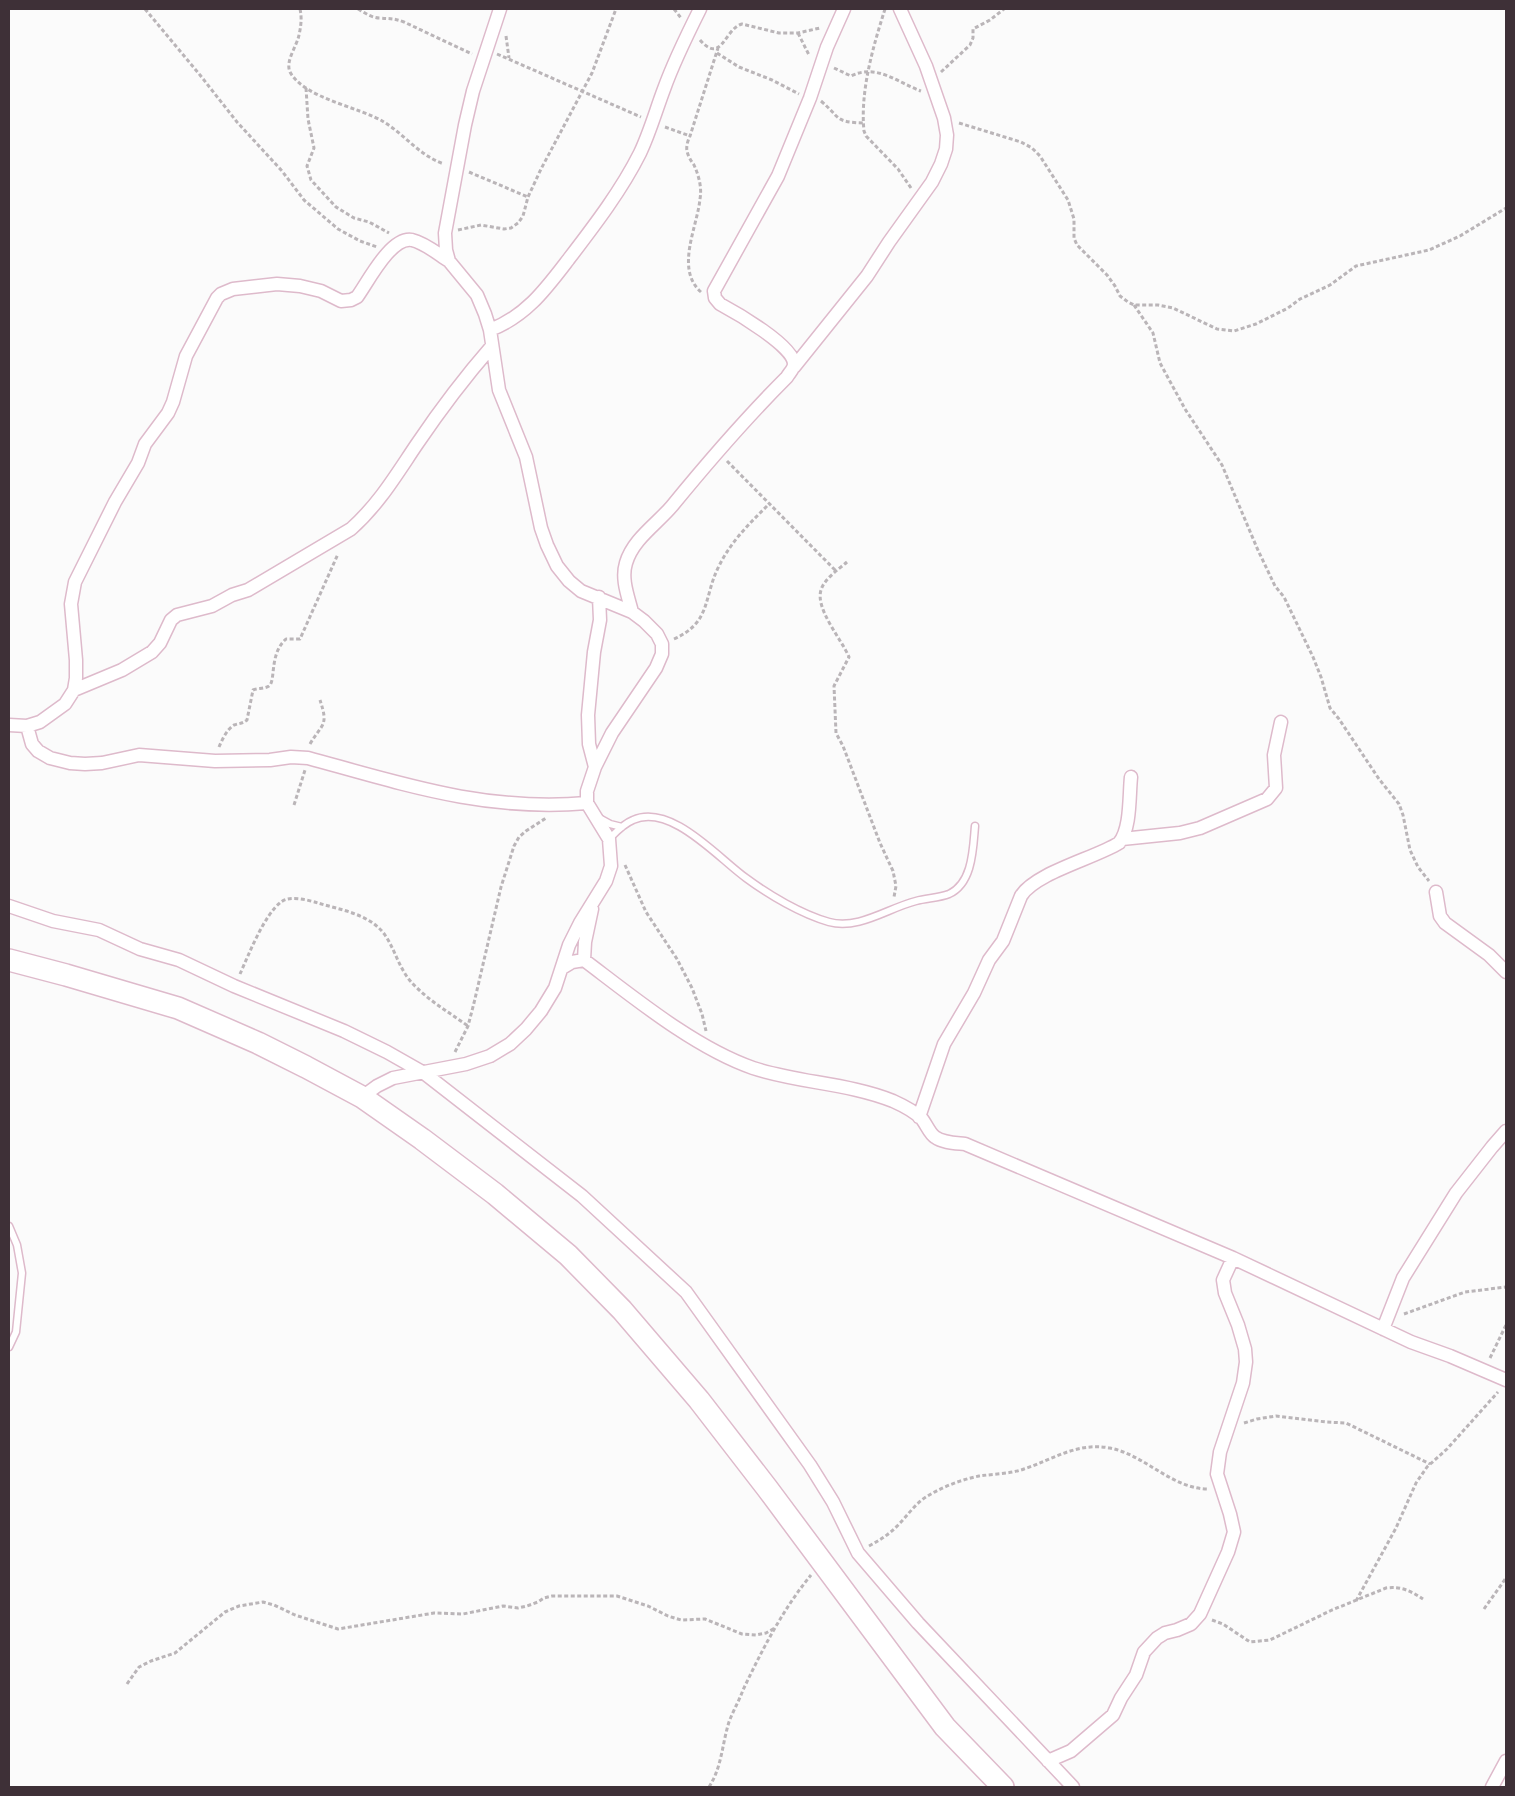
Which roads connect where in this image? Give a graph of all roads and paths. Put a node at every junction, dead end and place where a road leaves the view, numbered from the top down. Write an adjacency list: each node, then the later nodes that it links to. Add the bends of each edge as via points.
1 (145, 9): 34 (path, via 304,200 343,232)
2 (300, 9): 20 (path, via 301,27 289,68)
3 (358, 9): 16 (path, via 373,17 404,22 455,47)
4 (500, 9): 16 (street)
5 (616, 9): 21 (path)
6 (700, 9): 12 (street)
7 (844, 9): 11 (street)
8 (885, 9): 18 (path)
9 (900, 9): 19 (street)
10 (1004, 9): 19 (path, via 973,29 970,45)
11 (838, 20): 13 (path); 17 (street)
12 (690, 29): 14 (path, via 708,48); 25 (street)
13 (798, 33): 14 (path, via 779,33 742,24); 17 (path)
14 (718, 48): 15 (path)
15 (717, 53): 23 (path, via 739,67); 27 (path)
16 (484, 54): 21 (path, via 509,58); 28 (street, via 472,91)
17 (819, 68): 18 (path, via 831,68 851,76); 23 (street)
18 (869, 72): 22 (path, via 895,78); 26 (path)
19 (931, 81): 22 (street)
20 (306, 88): 28 (path, via 375,117 437,162); 33 (path, via 314,148 307,166 311,180 336,207)
21 (583, 91): 25 (path); 29 (path)
22 (935, 95): 24 (street)
23 (810, 98): 26 (path, via 823,102 842,121); 36 (street, via 778,176 717,283)
24 (944, 118): 30 (street, via 946,149); 37 (path, via 1032,148 1068,200 1078,245 1107,274 1120,296)
25 (653, 122): 27 (path); 38 (street, via 621,188 559,272 518,316)
26 (864, 123): 30 (path, via 866,136 898,169)
27 (690, 136): 36 (path, via 687,150 701,188 701,198 688,272 697,289)
28 (457, 167): 29 (path); 32 (street)
29 (528, 197): 32 (path, via 522,216 511,228 481,225)
30 (919, 202): 40 (street, via 857,290)
31 (1506, 208): 37 (path, via 1460,236 1429,250 1356,266 1330,285 1277,314 1234,331 1217,329 1173,308)
32 (445, 234): 35 (street)
33 (402, 240): 34 (street); 35 (street, via 421,244)
34 (388, 252): 49 (street, via 357,297 351,300 341,301 300,286 277,284 233,289 217,298 186,356 168,413 145,444 75,582 71,604 76,660)
35 (449, 261): 38 (street, via 477,296)
36 (715, 298): 40 (street, via 761,328 786,350)
37 (1134, 305): 66 (path, via 1153,333 1160,363 1185,409 1222,465 1275,586 1304,636 1330,708 1399,804 1410,850)
38 (490, 330): 39 (street)
39 (492, 346): 43 (street, via 453,394 381,499); 46 (street, via 499,390 526,457 547,545 557,566 569,580 582,591)
40 (794, 367): 41 (street)
41 (718, 451): 42 (path); 47 (street, via 630,553 624,579)
42 (770, 503): 45 (path); 48 (path, via 744,529 719,566 696,625)
43 (351, 529): 49 (street, via 248,590 212,606 177,615 152,652); 55 (path, via 303,636 286,639 278,648 272,682 267,688 253,690 247,720 229,730)
44 (848, 562): 45 (path)
45 (836, 571): 69 (path, via 825,582 820,597 828,621 849,657 834,686 835,729 893,871 896,886)
46 (599, 597): 47 (street); 56 (street, via 600,620 588,715 589,744)
47 (632, 612): 48 (street, via 657,634)
48 (662, 644): 56 (street, via 656,668 612,733)
49 (74, 690): 53 (street, via 58,710)
50 (320, 700): 54 (path, via 323,724 310,744)
51 (1281, 722): 64 (street, via 1274,755 1276,788 1267,799 1200,828)
52 (9, 725): 53 (street)
53 (27, 726): 55 (street, via 32,744 38,751 70,763 102,763 139,755)
54 (308, 758): 55 (street); 59 (path); 60 (street, via 467,799)
55 (215, 761)
56 (595, 767): 58 (street, via 587,791)
57 (1130, 777): 64 (street)
58 (587, 803): 60 (street); 61 (street)
59 (294, 805)
60 (565, 805): 75 (path, via 526,831 514,846)
61 (594, 816): 63 (lane); 65 (street)
62 (975, 826): 69 (lane, via 973,852 957,890)
63 (622, 827): 65 (lane); 69 (lane, via 641,818 666,821 706,844 762,889 830,922 860,922)
64 (1122, 839): 80 (street, via 1115,846 1076,862 1024,891 1003,941 989,960 944,1044)
65 (610, 843): 67 (street, via 611,866); 76 (path, via 624,864 646,912 692,988)
66 (1436, 892): 73 (street, via 1440,916 1445,923 1489,955)
67 (593, 902): 71 (street); 72 (street, via 569,944)
68 (9, 906): 74 (street, via 53,921 99,930 140,949 190,964)
69 (890, 910)
70 (9, 960): 79 (highway, via 178,1008 306,1067)
71 (584, 960): 72 (street); 76 (street)
72 (562, 968): 77 (street, via 541,1012 510,1044 490,1056)
73 (1506, 972)
74 (234, 986): 75 (path, via 270,914 282,901 292,898 367,918 384,935 403,973 416,988); 78 (street, via 344,1031)
75 (468, 1026): 77 (path)
76 (711, 1049): 80 (street, via 778,1075 879,1096)
77 (445, 1067): 78 (street)
78 (424, 1073): 79 (street, via 393,1078); 93 (street, via 582,1196 686,1292 810,1465)
79 (362, 1097): 94 (highway, via 495,1194 568,1255 600,1287 699,1400)
80 (920, 1117): 83 (street, via 935,1137 965,1144)
81 (1506, 1131): 85 (street, via 1456,1193 1404,1278)
82 (9, 1226): 87 (lane, via 22,1273 16,1332)
83 (1233, 1258): 85 (street); 90 (street, via 1223,1280 1224,1293 1238,1325 1246,1362 1243,1383)
84 (1506, 1286): 85 (path, via 1466,1292)
85 (1384, 1324): 88 (street, via 1411,1342)
86 (1506, 1325): 88 (path)
87 (9, 1347)
88 (1484, 1371): 89 (street)
89 (1503, 1384): 91 (path)
90 (1227, 1430): 91 (path, via 1256,1419 1276,1416 1342,1422); 92 (street, via 1217,1474)
91 (1430, 1464): 97 (path, via 1416,1483 1396,1528)
92 (1221, 1490): 93 (path, via 1200,1489 1176,1480 1132,1455 1112,1448 1090,1446 1068,1451 1022,1470 950,1484 912,1508 888,1536); 99 (street, via 1234,1532)
93 (858, 1553): 102 (street, via 918,1623)
94 (822, 1560): 100 (path); 105 (highway, via 945,1726)
95 (1506, 1578): 98 (path)
96 (1423, 1599): 97 (path, via 1395,1587)
97 (1356, 1601): 99 (path, via 1270,1640 1250,1642 1223,1624)
98 (1484, 1609)
99 (1200, 1614): 102 (street, via 1191,1624 1157,1638 1144,1652 1136,1674 1113,1715 1071,1751)
100 (775, 1628): 101 (path, via 756,1635 742,1634 706,1619 681,1620 616,1596 552,1596 518,1608 503,1606 463,1614 434,1613 338,1629 263,1602 225,1612 175,1653 139,1667); 104 (path, via 729,1721 720,1762)
101 (127, 1684)
102 (1048, 1761): 106 (street)
103 (1506, 1761): 107 (street)
104 (709, 1787)
105 (1003, 1787)
106 (1073, 1787)
107 (1492, 1787)

